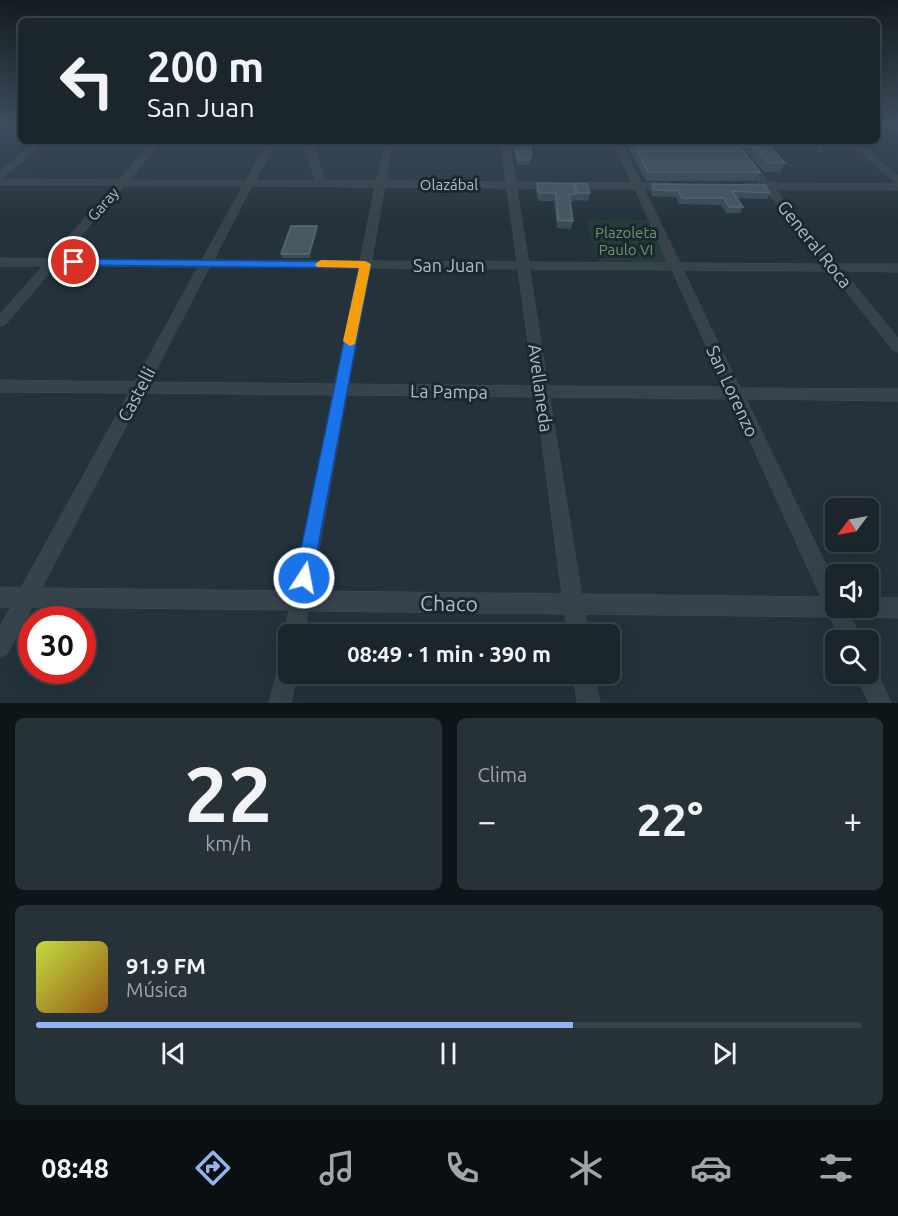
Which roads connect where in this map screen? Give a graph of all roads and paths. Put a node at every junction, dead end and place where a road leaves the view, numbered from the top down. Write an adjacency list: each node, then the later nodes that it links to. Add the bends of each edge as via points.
1 (24, 157): 10 (street)
2 (144, 157): 13 (street, Garay)
3 (263, 157): 14 (street, Castelli)
4 (313, 157): 15 (street)
5 (386, 157): 16 (street)
6 (508, 157): 17 (street, Avellaneda)
7 (624, 157): 18 (street, San Lorenzo)
8 (744, 157): 21 (street, General Roca)
9 (870, 157): 11 (street)
10 (0, 176)
11 (898, 181)
12 (0, 182): 13 (street, Olazábal)
13 (122, 183): 14 (street, Olazábal); 24 (street, Garay)
14 (249, 183): 15 (street, Olazábal); 25 (street, Castelli)
15 (321, 184): 16 (street, Olazábal)
16 (381, 184): 17 (street, Olazábal); 26 (street)
17 (512, 185): 18 (street, Olazábal); 27 (street, Avellaneda)
18 (638, 186): 19 (street, Olazábal); 28 (street, San Lorenzo)
19 (674, 186)
20 (733, 186): 21 (street)
21 (768, 187): 22 (street); 29 (street, General Roca)
22 (898, 187)
23 (0, 262): 24 (street, San Juan)
24 (52, 262): 25 (street, San Juan); 31 (street, Garay)
25 (206, 263): 26 (street, San Juan); 34 (street, Castelli)
26 (365, 264): 27 (street, San Juan); 35 (street)
27 (524, 265): 28 (street, San Juan); 36 (street, Avellaneda)
28 (676, 266): 29 (street, San Juan); 37 (street, San Lorenzo)
29 (834, 267): 30 (street, San Juan); 32 (street, General Roca)
30 (898, 268)
31 (0, 322)
32 (898, 347)
33 (0, 386): 34 (street, La Pampa)
34 (139, 388): 35 (street, La Pampa); 41 (street, Castelli)
35 (340, 390): 36 (street, La Pampa); 42 (street)
36 (542, 392): 37 (street, La Pampa); 43 (street, Avellaneda)
37 (734, 393): 38 (street, La Pampa); 39 (street, San Lorenzo)
38 (898, 395)
39 (825, 587)
40 (0, 597): 41 (street, Chaco)
41 (26, 597): 42 (street, Chaco); 49 (street, Castelli)
42 (300, 601): 43 (street, Chaco); 47 (street)
43 (574, 604): 44 (street, Chaco); 48 (street, Avellaneda)
44 (825, 608)
45 (879, 608): 46 (street, Chaco)
46 (898, 608)
47 (296, 624)
48 (577, 624)
49 (0, 647)
50 (284, 684): 53 (street)
51 (586, 684): 54 (street)
52 (871, 684): 55 (street)
53 (280, 703)
54 (589, 703)
55 (880, 703)

